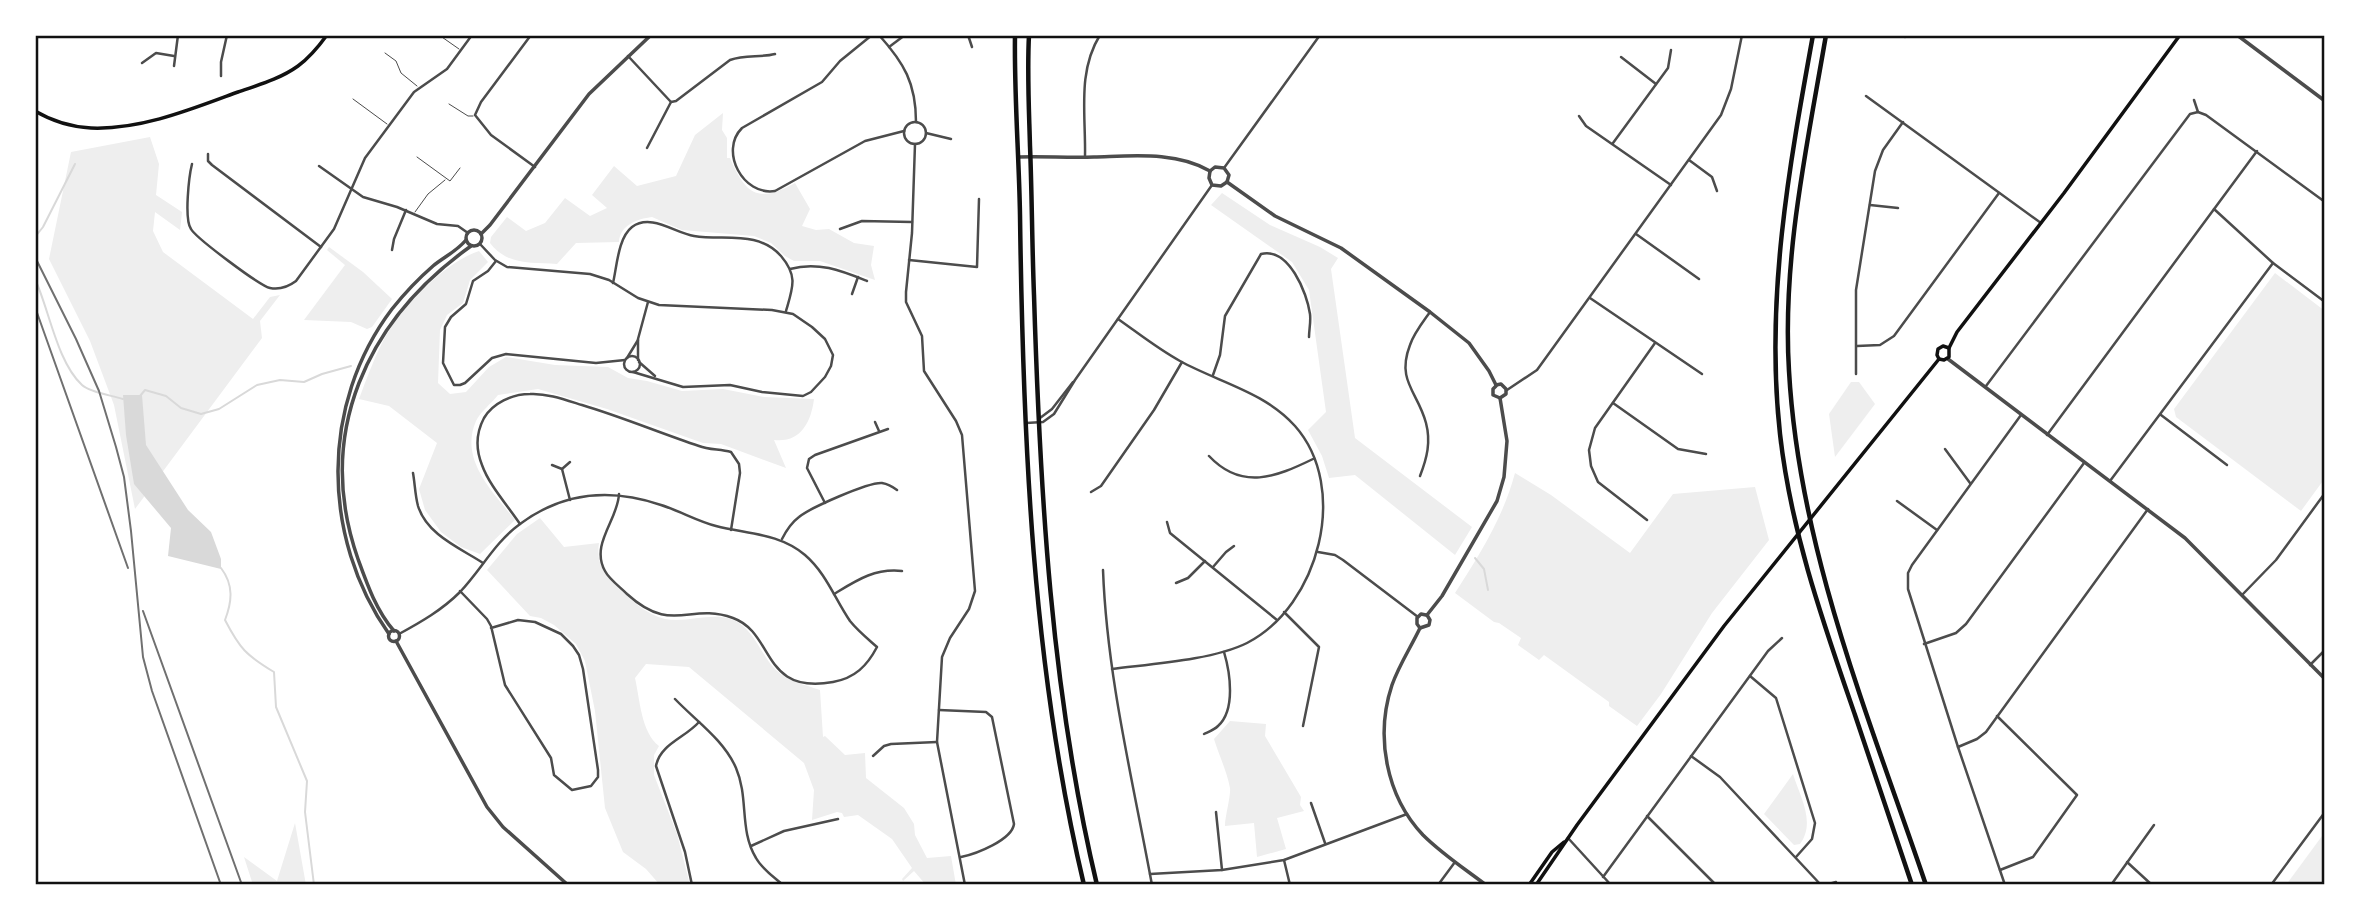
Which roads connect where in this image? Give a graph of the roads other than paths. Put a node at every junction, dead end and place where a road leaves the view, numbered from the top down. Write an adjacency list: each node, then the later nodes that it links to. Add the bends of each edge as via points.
1 (178, 35): 27 (street)
2 (227, 35): 32 (street)
3 (327, 35): 41 (main road, via 306,60 282,75 222,99 146,121 91,128 65,124)
4 (439, 35): 24 (lane)
5 (472, 35): 24 (street)
6 (531, 35): 43 (street)
7 (651, 35): 28 (street)
8 (872, 35): 48 (street, via 822,82 743,128 733,139 734,162 752,187 775,191 865,141)
9 (879, 35): 21 (street)
10 (905, 35): 21 (street)
11 (968, 35): 22 (street)
12 (1015, 35): 57 (highway)
13 (1029, 35): 58 (highway)
14 (1100, 35): 59 (street, via 1085,71)
15 (1320, 35): 65 (street)
16 (1742, 35): 60 (street, via 1726,104)
17 (1812, 35): 237 (highway, via 1783,214 1777,284 1782,443 1792,510 1814,595)
18 (1826, 35): 238 (highway, via 1791,259 1788,356 1794,439 1809,523 1834,615)
19 (2180, 35): 82 (main road)
20 (2237, 35): 38 (street)
21 (889, 47): 45 (street, via 911,83)
22 (972, 47)
23 (1671, 50): 33 (street, via 1670,63)
24 (461, 51): 34 (street, via 442,74)
25 (385, 53): 34 (lane)
26 (775, 54): 39 (street, via 730,60)
27 (174, 56): 30 (street, via 156,53); 31 (street)
28 (628, 56): 39 (street); 63 (street, via 589,94)
29 (1621, 57): 33 (street)
30 (142, 63)
31 (174, 66)
32 (221, 76)
33 (1656, 84): 51 (street)
34 (419, 87): 47 (street)
35 (1866, 96): 46 (street)
36 (353, 99): 47 (lane)
37 (2194, 100): 42 (street)
38 (2325, 100)
39 (671, 102): 53 (street)
40 (449, 104): 43 (lane)
41 (35, 111)
42 (2198, 112): 54 (street); 125 (street, via 2186,118)
43 (475, 116): 63 (street, via 491,135)
44 (1579, 116): 51 (street)
45 (916, 122): 48 (street); 49 (street)
46 (1903, 122): 73 (street); 76 (street, via 1879,158)
47 (389, 126): 71 (street, via 360,166)
48 (904, 131): 52 (street, via 906,140)
49 (926, 133): 50 (street); 52 (street, via 922,142)
50 (951, 139)
51 (1613, 143): 70 (street)
52 (915, 144): 81 (street)
53 (647, 148)
54 (2257, 151): 75 (street); 78 (street)
55 (208, 154): 90 (street, via 212,165)
56 (416, 157): 67 (lane)
57 (1018, 157): 58 (street); 133 (highway)
58 (1031, 157): 59 (street); 131 (highway)
59 (1085, 157): 66 (street, via 1177,158)
60 (1689, 160): 70 (street); 72 (street, via 1712,177)
61 (192, 164): 90 (street, via 187,217 192,231 261,284 290,285)
62 (319, 166): 71 (street)
63 (535, 167): 85 (street)
64 (460, 168): 67 (lane, via 450,181)
65 (1224, 168): 66 (street); 68 (street)
66 (1210, 171): 69 (street)
67 (446, 179): 80 (lane)
68 (1227, 183): 69 (street); 105 (street, via 1275,216 1341,248)
69 (1212, 185): 106 (street)
70 (1671, 185): 86 (street)
71 (351, 190): 79 (street); 90 (street)
72 (1717, 191)
73 (1999, 193): 82 (street); 110 (street, via 1894,336 1880,345)
74 (979, 199): 92 (street, via 976,267)
75 (2325, 202)
76 (1870, 205): 77 (street); 110 (street, via 1856,290)
77 (1898, 208)
78 (2214, 209): 94 (street); 136 (street)
79 (406, 211): 80 (street); 91 (street)
80 (414, 214): 84 (street)
81 (913, 222): 83 (street, via 862,221); 92 (street)
82 (2041, 223): 111 (main road)
83 (840, 229)
84 (468, 233): 85 (street); 87 (street)
85 (481, 234): 88 (street)
86 (1636, 234): 97 (street); 101 (street)
87 (466, 240): 89 (street); 181 (street, via 420,278 391,310 354,379 340,431 337,479 347,546 365,592)
88 (480, 244): 89 (street); 93 (street)
89 (471, 246): 181 (street, via 438,270 396,315 362,373 349,414 343,470 347,519 369,590)
90 (321, 247)
91 (393, 250)
92 (909, 260): 193 (street, via 906,302 922,336 924,371 962,435 975,582 970,609 942,657)
93 (496, 261): 99 (street, via 522,270 584,273); 117 (street, via 473,281 464,307 445,327 443,363 454,385 466,383 492,358 506,354)
94 (2273, 263): 103 (street); 130 (street)
95 (790, 269): 96 (street, via 817,265); 99 (street, via 775,250 759,240 697,237 644,222 625,237); 104 (street, via 793,286)
96 (858, 277): 98 (street); 100 (street)
97 (1699, 279)
98 (867, 281)
99 (613, 283): 102 (street)
100 (852, 294)
101 (1590, 298): 109 (street); 126 (street, via 1536,370)
102 (648, 302): 104 (street); 108 (street)
103 (2325, 302)
104 (785, 312): 123 (street, via 812,327 834,355 825,377 811,392 803,396 722,385 688,388)
105 (1430, 312): 124 (street, via 1469,344); 147 (street, via 1413,337 1406,366 1428,436)
106 (1118, 319): 116 (street); 131 (street, via 1052,416)
107 (1309, 337): 122 (street, via 1310,313 1301,284 1283,260 1271,253 1261,254 1225,316)
108 (639, 339): 112 (street); 115 (street)
109 (1656, 343): 120 (street); 128 (street)
110 (1856, 346): 121 (street)
111 (1949, 348): 113 (main road, via 1938,349); 114 (main road)
112 (626, 359): 115 (street, via 633,356); 117 (street); 118 (street)
113 (1939, 359): 114 (main road); 209 (main road, via 1724,626)
114 (1948, 359): 125 (street)
115 (639, 361): 119 (street); 123 (street)
116 (1182, 362): 122 (street); 151 (street, via 1139,432 1101,486)
117 (610, 363): 118 (street)
118 (625, 367): 119 (street)
119 (633, 372): 123 (street)
120 (1702, 374)
121 (1856, 374)
122 (1212, 376): 140 (street, via 1276,408 1302,435)
123 (657, 378)
124 (1496, 385): 126 (street); 127 (street, via 1493,395)
125 (1984, 387): 129 (street)
126 (1507, 390): 127 (street)
127 (1500, 398): 176 (street, via 1507,441 1497,501)
128 (1613, 403): 138 (street, via 1678,449); 158 (street, via 1592,434 1591,466 1605,489)
129 (2021, 415): 136 (street); 149 (street)
130 (2161, 415): 144 (street); 148 (street)
131 (1038, 421): 133 (street); 227 (highway, via 1056,652)
132 (875, 422): 135 (street)
133 (1026, 423): 226 (highway, via 1041,638)
134 (888, 429): 135 (street)
135 (879, 431): 156 (street, via 807,461)
136 (2047, 435): 142 (street)
137 (1945, 449): 149 (street)
138 (1706, 454)
139 (1209, 456): 140 (street, via 1231,472 1258,478)
140 (1313, 460): 165 (street, via 1322,497)
141 (570, 462): 145 (street)
142 (2084, 463): 148 (street); 185 (street, via 1966,624 1956,633)
143 (552, 464): 145 (street)
144 (2227, 465)
145 (562, 469): 154 (street)
146 (413, 473): 167 (street, via 419,509 427,522)
147 (1420, 476)
148 (2110, 481): 157 (street)
149 (1971, 483): 162 (street)
150 (897, 491): 156 (street, via 876,484)
151 (1091, 492)
152 (2325, 493): 174 (street, via 2276,561)
153 (619, 494): 154 (street); 161 (street); 173 (street, via 601,559 605,572 652,613 715,614 735,619 750,629 777,669 817,685 852,675 865,666 877,647 851,622)
154 (570, 500): 160 (street)
155 (1897, 501): 162 (street)
156 (825, 503): 163 (street, via 800,515)
157 (2148, 509): 174 (street); 194 (street)
158 (1647, 520)
159 (1167, 522): 166 (street, via 1170,533)
160 (520, 524): 161 (street, via 482,467 478,433 492,407 529,394 573,402 702,447 731,452 740,464 740,473); 167 (street)
161 (731, 530): 163 (street)
162 (1937, 530): 185 (street, via 1908,573 1908,589)
163 (782, 539): 173 (street, via 811,561)
164 (1234, 546): 168 (street)
165 (1318, 552): 175 (street, via 1306,581); 177 (street, via 1343,560)
166 (1205, 561): 168 (street); 171 (street)
167 (483, 564): 172 (street)
168 (1213, 567): 178 (street)
169 (1103, 570): 189 (street)
170 (902, 571): 173 (street, via 872,573)
171 (1176, 583)
172 (460, 591): 179 (street); 182 (street)
173 (834, 594)
174 (2242, 595): 188 (street)
175 (1284, 612): 178 (street); 196 (street, via 1319,647)
176 (1427, 615): 177 (street); 180 (street, via 1429,625)
177 (1418, 617): 180 (street)
178 (1277, 620): 187 (street, via 1257,637)
179 (491, 628): 179 (street, via 505,685 551,758 554,775 572,790 595,783 598,770 579,655 561,634 535,622 518,620)
180 (1420, 628): 205 (street, via 1395,677 1384,723 1388,770)
181 (391, 632): 182 (street); 184 (street, via 390,640)
182 (399, 634): 184 (street)
183 (1782, 638): 190 (street)
184 (396, 641): 222 (street, via 487,807)
185 (1924, 643): 199 (street)
186 (2325, 650): 188 (street)
187 (1224, 652): 189 (street); 197 (street, via 1230,673 1226,713 1217,727)
188 (2310, 665): 191 (street)
189 (1112, 669): 219 (street)
190 (1750, 676): 201 (street); 213 (street, via 1776,698 1815,823 1812,839)
191 (2325, 679)
192 (675, 699): 195 (street)
193 (939, 710): 198 (street); 212 (street, via 986,712 992,717 1014,824 1010,834)
194 (1997, 716): 199 (street, via 1982,736); 218 (street, via 2077,795 2033,857)
195 (699, 722): 211 (street, via 737,769); 223 (street, via 665,748 656,766)
196 (1303, 726)
197 (1204, 734)
198 (937, 742): 200 (street, via 891,744); 212 (street)
199 (1958, 747): 218 (street)
200 (873, 756)
201 (1691, 756): 206 (street); 213 (street, via 1720,777)
202 (1311, 803): 210 (street)
203 (1216, 812): 217 (street)
204 (2325, 812): 242 (street)
205 (1407, 814): 210 (street); 215 (street, via 1425,837)
206 (1647, 816): 220 (street); 235 (street)
207 (838, 819): 211 (street, via 784,831)
208 (2154, 825): 216 (street)
209 (1568, 838): 220 (street); 232 (main road); 233 (main road)
210 (1325, 843): 214 (street)
211 (750, 846): 224 (street, via 757,860)
212 (961, 857): 225 (street)
213 (1796, 857): 236 (street)
214 (1284, 860): 217 (street); 229 (street)
215 (1455, 862): 230 (street); 231 (street)
216 (2127, 862): 240 (street); 241 (street)
217 (1222, 870): 219 (street)
218 (2000, 870): 239 (street)
219 (1150, 874): 228 (street)
220 (1603, 877): 234 (street)
221 (1836, 882): 236 (street)
222 (568, 885)
223 (692, 885)
224 (783, 885)
225 (965, 885)
226 (1084, 885)
227 (1097, 885)
228 (1152, 885)
229 (1290, 885)
230 (1438, 885)
231 (1486, 885)
232 (1529, 885)
233 (1536, 885)
234 (1611, 885)
235 (1716, 885)
236 (1823, 885)
237 (1912, 885)
238 (1926, 885)
239 (2005, 885)
240 (2110, 885)
241 (2152, 885)
242 (2271, 885)

